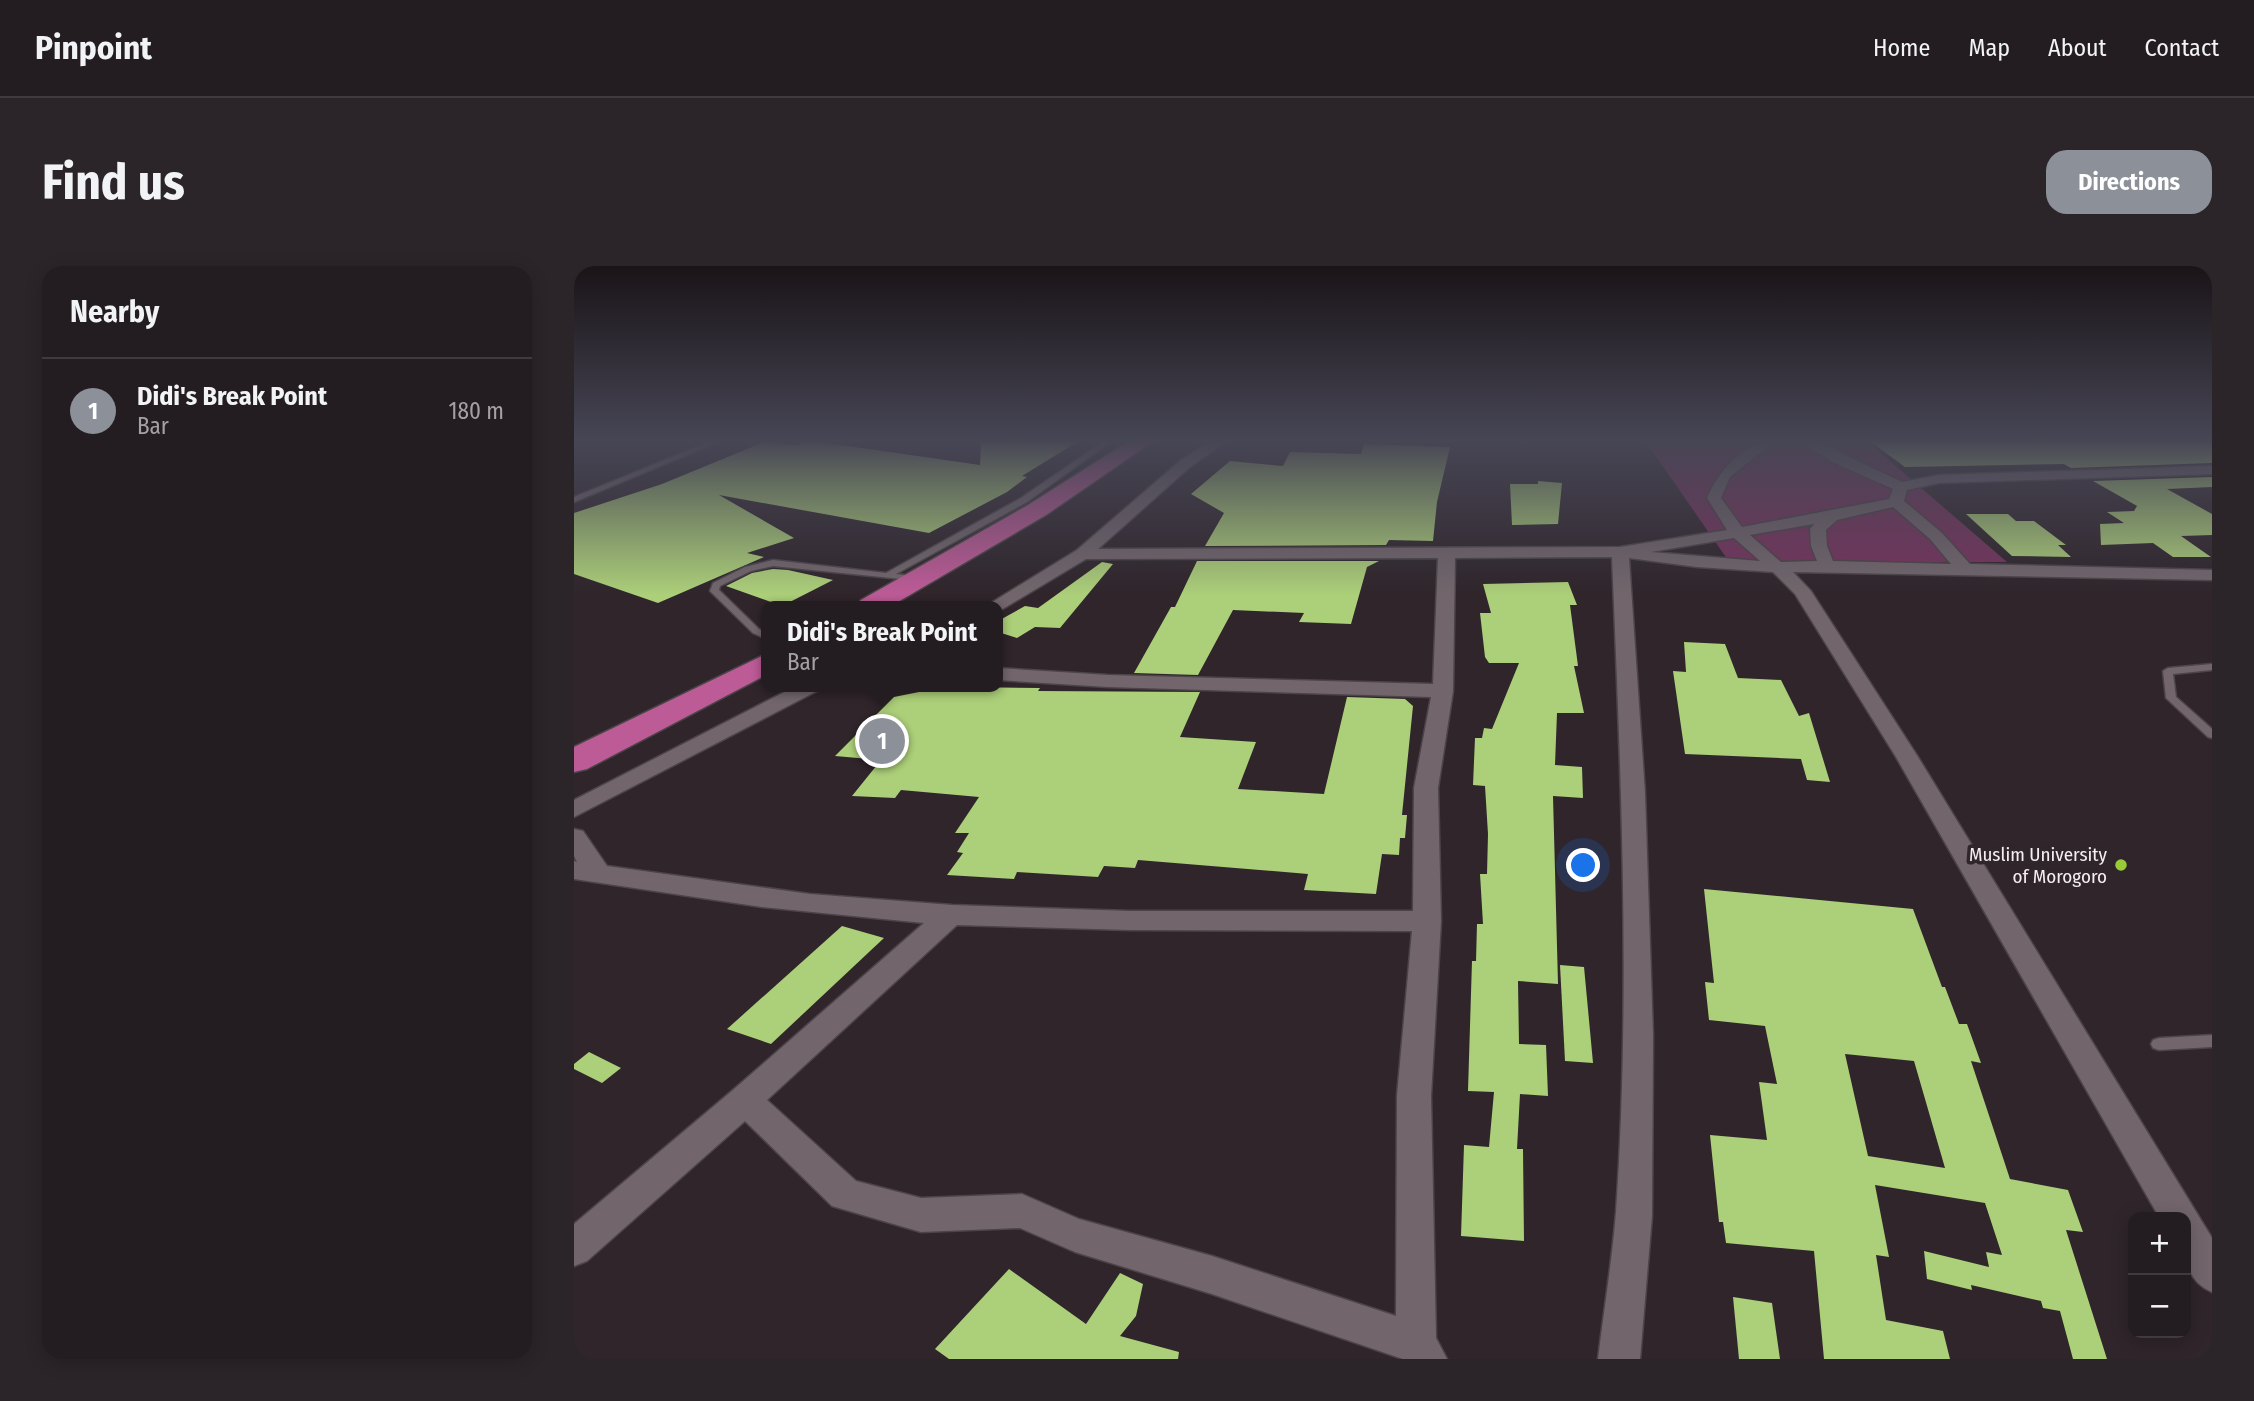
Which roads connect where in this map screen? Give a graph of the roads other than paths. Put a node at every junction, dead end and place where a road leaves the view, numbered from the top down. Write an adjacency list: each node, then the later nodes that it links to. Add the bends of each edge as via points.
1 (591, 493): 7 (lane)
2 (1034, 493): 16 (lane)
3 (1063, 493): 18 (highway)
4 (1152, 493): 12 (street)
5 (1716, 493): 9 (street, via 1714,498)
6 (1899, 494): 8 (street); 15 (street)
7 (574, 500)
8 (1830, 519): 9 (street); 13 (street, via 1818,529)
9 (1734, 531): 10 (street); 14 (street)
10 (1620, 552): 11 (street); 14 (street, via 1693,564); 42 (street, via 1636,925 1635,1198)
11 (1447, 553): 12 (street); 25 (street)
12 (1083, 554): 20 (street)
13 (1827, 566): 14 (street); 15 (street)
14 (1782, 568): 37 (street, via 1802,591 1907,757)
15 (1965, 569): 17 (street)
16 (888, 575): 18 (lane); 21 (lane, via 773,563 716,585 714,591)
17 (2212, 575)
18 (919, 580): 19 (highway)
19 (880, 601)
20 (1003, 602)
21 (761, 634)
22 (761, 666): 28 (highway)
23 (2212, 667): 27 (lane, via 2168,671 2171,698)
24 (1003, 674): 25 (street)
25 (1443, 691): 33 (street, via 1426,788)
26 (800, 692): 29 (street)
27 (2212, 736)
28 (574, 761)
29 (574, 810)
30 (574, 837): 31 (street)
31 (586, 872): 32 (street, via 691,890)
32 (950, 915): 33 (street); 36 (street)
33 (1427, 921): 41 (street, via 1414,1096)
34 (2212, 1041): 35 (lane)
35 (2159, 1044)
36 (745, 1100): 39 (street); 41 (street, via 845,1194 920,1215 1022,1211 1075,1235 1212,1275)
37 (2176, 1212)
38 (2191, 1237): 40 (street)
39 (574, 1248)
40 (2212, 1273)
41 (1421, 1351)
42 (1619, 1359)

